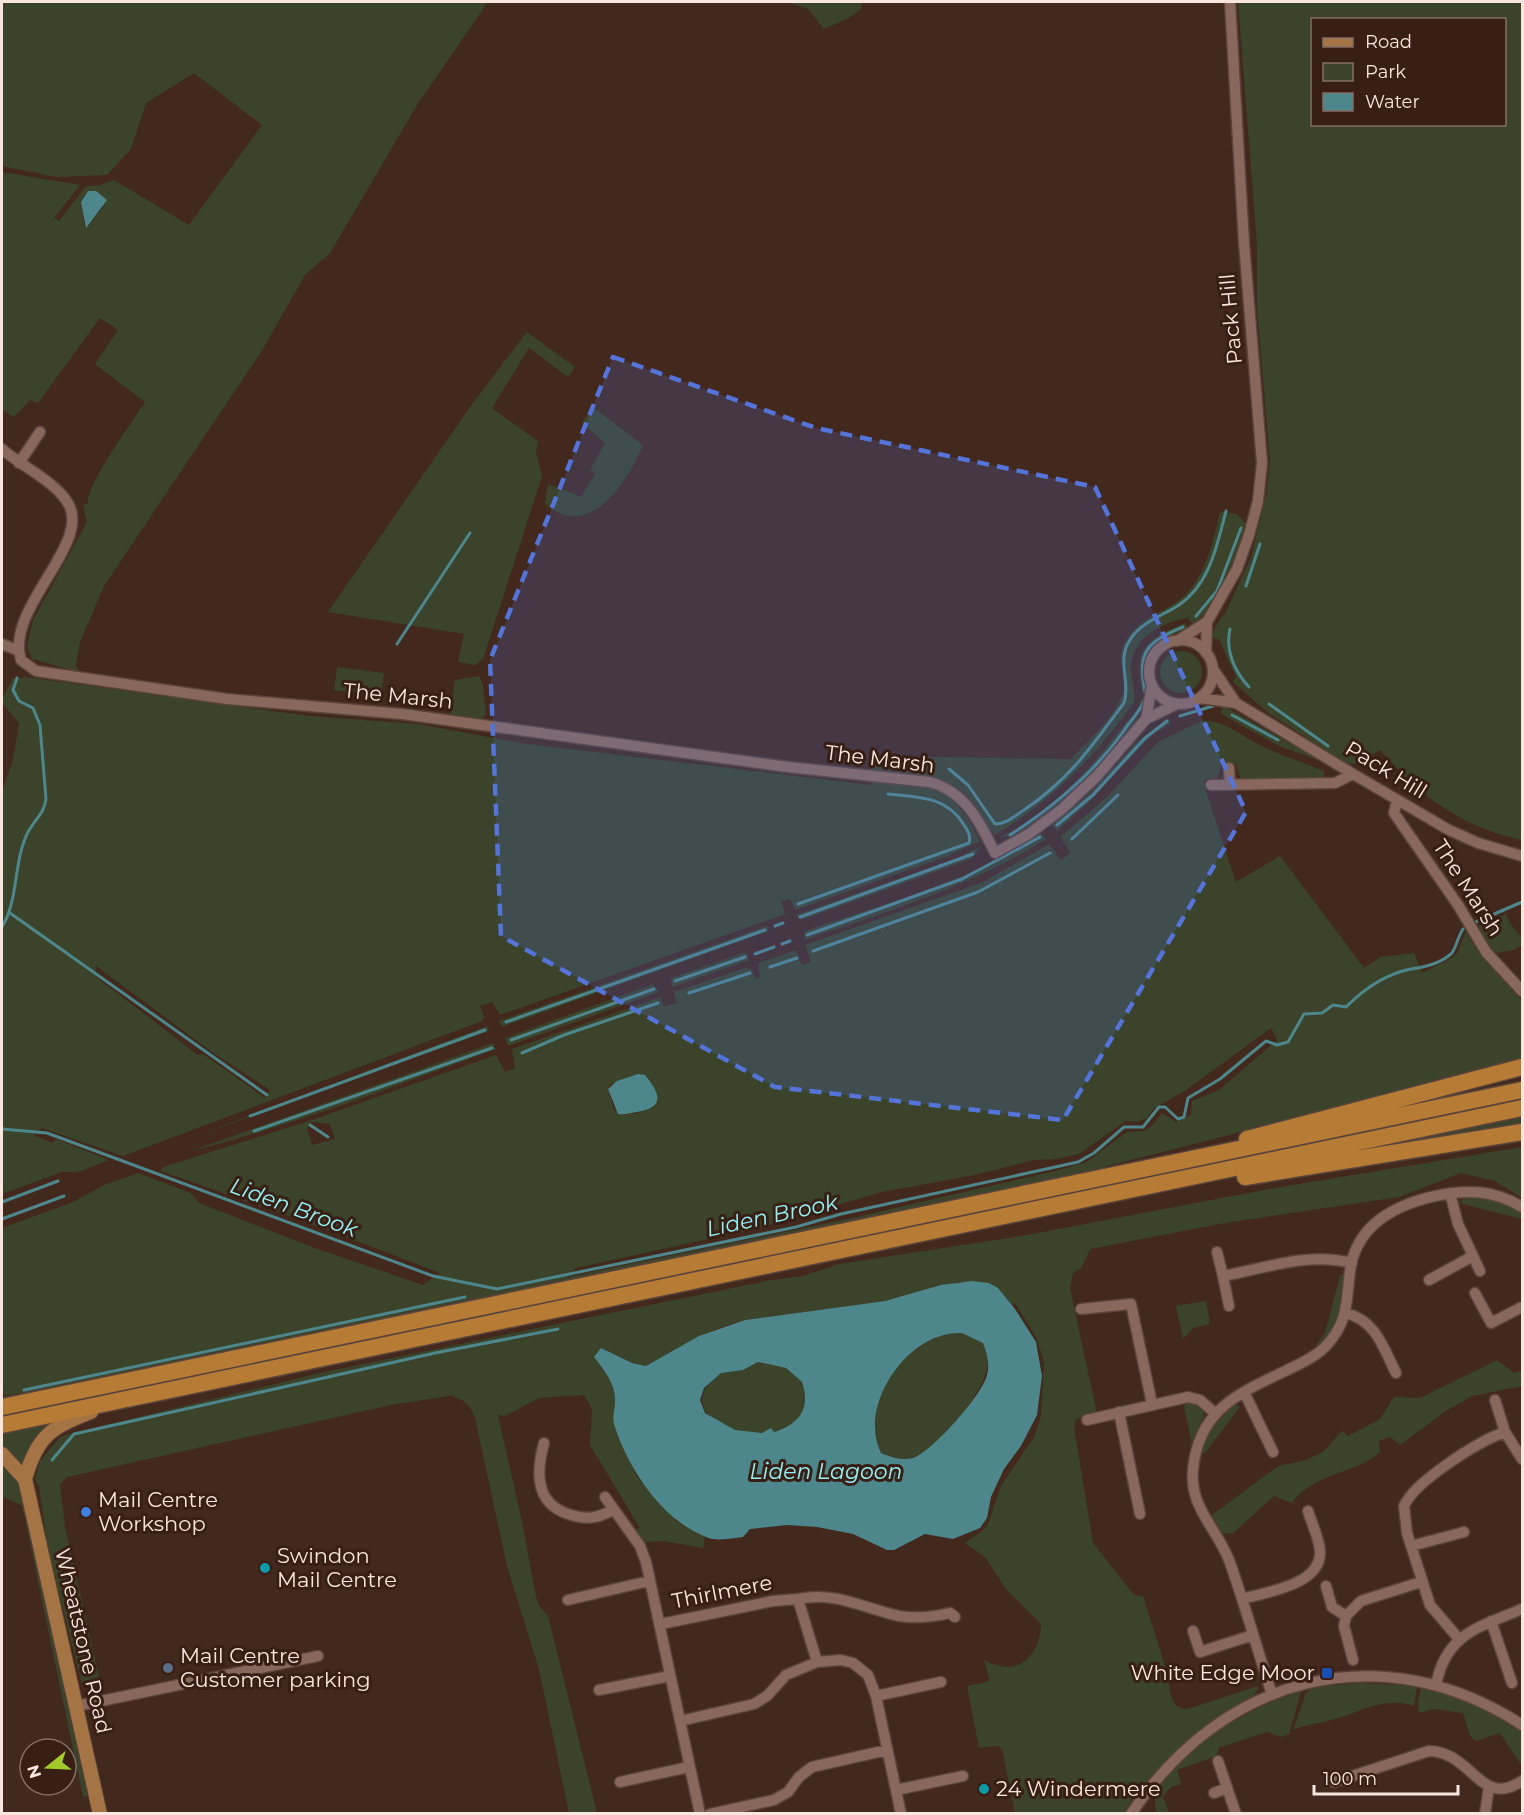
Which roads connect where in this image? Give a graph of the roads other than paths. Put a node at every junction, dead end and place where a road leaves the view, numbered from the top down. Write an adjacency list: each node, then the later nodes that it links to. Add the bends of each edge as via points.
1 (1230, 2): 5 (street, Pack Hill, via 1262,463 1258,501 1241,560)
2 (40, 432): 4 (street)
3 (2, 449): 4 (street)
4 (19, 463): 8 (street, via 62,494 71,507 73,519 65,547 21,628)
5 (1207, 622): 6 (street, Pack Hill); 9 (street, Pack Hill)
6 (1177, 641): 9 (street, via 1195,644); 11 (street, via 1165,645 1154,656 1149,670)
7 (2, 644): 8 (street)
8 (19, 651): 15 (street, The Marsh, via 24,664 36,671 162,690 402,714 770,765 928,782 960,797 995,853 1044,823 1077,796)
9 (1206, 653): 10 (street)
10 (1213, 669): 12 (street, via 1210,685); 13 (street, Pack Hill)
11 (1152, 685): 14 (street, via 1161,698); 15 (street)
12 (1200, 698): 13 (street, Pack Hill); 14 (street)
13 (1236, 703): 17 (street, Pack Hill)
14 (1177, 704): 15 (street)
15 (1146, 719)
16 (1229, 768): 19 (street)
17 (1353, 774): 19 (street, via 1335,783); 20 (street, Pack Hill)
18 (1211, 785): 19 (street)
19 (1230, 785)
20 (1397, 800): 21 (street, Pack Hill, via 1461,835); 22 (street, The Marsh, via 1394,813 1481,945)
21 (1522, 856)
22 (1522, 992)
23 (1522, 1066): 27 (highway)
24 (1522, 1090): 27 (highway)
25 (1522, 1108): 28 (highway)
26 (1522, 1132): 28 (highway, via 1225,1181)
27 (1140, 1171): 47 (highway)
28 (1146, 1188): 44 (highway)
29 (1449, 1193): 30 (street, via 1480,1191 1504,1196); 32 (street); 33 (street, via 1402,1205 1382,1216 1364,1236)
30 (1522, 1207)
31 (1217, 1252): 35 (street)
32 (1473, 1256): 34 (street); 36 (street)
33 (1352, 1263): 35 (street, via 1311,1259); 41 (street)
34 (1480, 1271)
35 (1223, 1275): 38 (street)
36 (1429, 1280)
37 (1475, 1293): 39 (street, via 1493,1327)
38 (1229, 1306)
39 (1522, 1307)
40 (1081, 1310): 46 (street, via 1131,1304)
41 (1346, 1313): 42 (street, via 1373,1328); 43 (street, via 1322,1350)
42 (1396, 1373)
43 (1244, 1392): 49 (street); 54 (street)
44 (134, 1397): 51 (highway); 57 (main road, via 54,1428 36,1449)
45 (1495, 1400): 52 (street)
46 (1152, 1404): 48 (street); 49 (street, via 1194,1398)
47 (2, 1407)
48 (1119, 1412): 50 (street); 61 (street)
49 (1215, 1413): 68 (street, via 1195,1452 1192,1487 1199,1509 1227,1556)
50 (1087, 1420)
51 (2, 1425)
52 (1505, 1432): 56 (street); 63 (street, via 1471,1449 1409,1497 1403,1516)
53 (544, 1443): 59 (street, via 539,1472 549,1505 590,1519)
54 (1273, 1452)
55 (2, 1454): 57 (main road)
56 (1522, 1459)
57 (25, 1479): 88 (main road, Wheatstone Road)
58 (605, 1497): 59 (street)
59 (613, 1510): 64 (street, via 640,1546)
60 (1308, 1511): 68 (street, via 1319,1549 1316,1568 1294,1583)
61 (1140, 1514)
62 (1464, 1532): 63 (street)
63 (1411, 1546): 65 (street)
64 (650, 1581): 69 (street); 74 (street)
65 (1421, 1582): 71 (street, via 1362,1601); 77 (street, via 1436,1615)
66 (1326, 1586): 71 (street, via 1332,1607)
67 (798, 1599): 72 (street, via 838,1597 897,1615 926,1618 950,1613); 74 (street, Thirlmere); 80 (street, Thirlmere)
68 (1242, 1599): 76 (street)
69 (568, 1600)
70 (1522, 1609): 73 (street)
71 (1346, 1616): 79 (street, via 1344,1626)
72 (955, 1617)
73 (1491, 1621): 77 (street); 83 (street)
74 (661, 1624): 81 (street)
75 (1193, 1631): 76 (street, via 1195,1654)
76 (1253, 1635): 86 (street)
77 (1459, 1639): 84 (street, via 1444,1658)
78 (318, 1656): 88 (street)
79 (1353, 1660)
80 (817, 1662): 87 (street, via 841,1660 858,1666 868,1675); 89 (street, via 786,1675 754,1704)
81 (670, 1676): 85 (street); 89 (street)
82 (941, 1682): 87 (street)
83 (1512, 1683)
84 (1436, 1685): 86 (street, via 1390,1678 1342,1678); 90 (street, via 1481,1702)
85 (599, 1690)
86 (1272, 1694): 103 (street, via 1233,1713 1193,1741 1166,1768)
87 (876, 1696): 91 (street)
88 (77, 1706): 101 (main road, Wheatstone Road)
89 (680, 1721): 93 (street)
90 (1522, 1725)
91 (887, 1750): 100 (street); 107 (street, via 812,1767 783,1796)
92 (1218, 1761): 99 (street)
93 (689, 1767): 96 (street, via 637,1773); 106 (street)
94 (963, 1776): 100 (street)
95 (1522, 1781): 98 (street, via 1507,1788)
96 (620, 1782)
97 (1334, 1782): 98 (street, via 1350,1782 1423,1752 1442,1752 1461,1761)
98 (1489, 1787): 110 (street)
99 (1227, 1788): 102 (street); 109 (street)
100 (896, 1790): 108 (street)
101 (95, 1792): 104 (main road); 105 (main road, Wheatstone Road)
102 (1214, 1793)
103 (1136, 1812)
104 (94, 1814)
105 (100, 1814)
106 (700, 1814)
107 (710, 1814)
108 (901, 1814)
109 (1236, 1814)
110 (1485, 1814)

